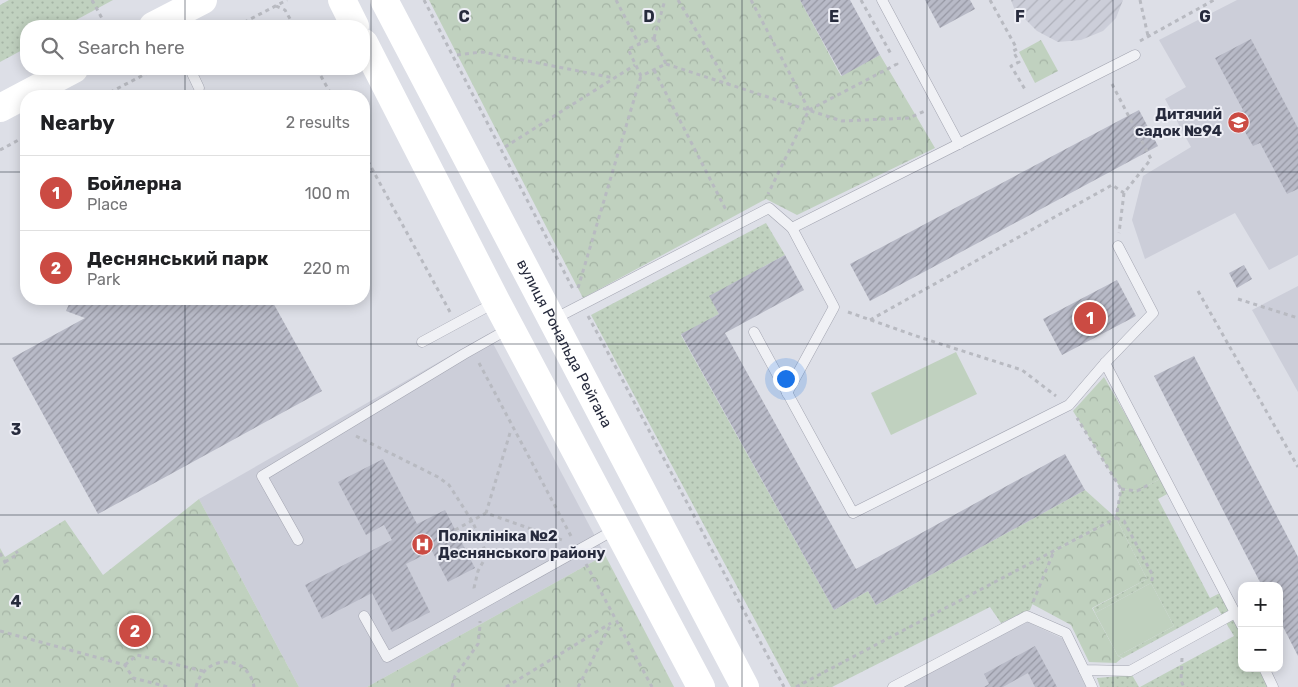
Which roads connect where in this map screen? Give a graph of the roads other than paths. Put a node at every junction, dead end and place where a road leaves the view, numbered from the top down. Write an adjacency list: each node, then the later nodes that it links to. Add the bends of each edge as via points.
1 (203, 0): 5 (main road)
2 (342, 0): 6 (main road)
3 (384, 0): 19 (main road, вулиця Рональда Рейгана)
4 (882, 0): 15 (lane)
5 (170, 20)
6 (352, 20)
7 (370, 55): 18 (main road)
8 (1135, 55): 15 (lane)
9 (63, 75): 12 (main road)
10 (193, 75): 11 (lane)
11 (199, 88)
12 (34, 90)
13 (20, 97): 14 (main road)
14 (0, 108)
15 (959, 144): 16 (lane)
16 (792, 228): 19 (lane, via 768,208); 24 (lane, via 834,307)
17 (1118, 246): 23 (lane, via 1153,313)
18 (496, 301): 20 (main road); 22 (lane)
19 (552, 320): 33 (main road, вулиця Рональда Рейгана)
20 (510, 327): 25 (main road); 26 (lane, via 262,476)
21 (754, 332): 24 (lane)
22 (422, 342)
23 (1105, 363): 24 (lane, via 1069,405 853,513); 27 (lane)
24 (787, 393)
25 (617, 529): 28 (lane, via 387,657); 32 (main road)
26 (298, 540)
27 (1235, 613): 29 (lane); 30 (lane, via 1130,671)
28 (364, 616)
29 (1238, 619)
30 (1084, 670): 34 (lane, via 1066,633 1027,616); 35 (lane)
31 (1266, 672): 36 (lane)
32 (701, 687)
33 (745, 687)
34 (893, 687)
35 (1092, 687)
36 (1274, 687)

